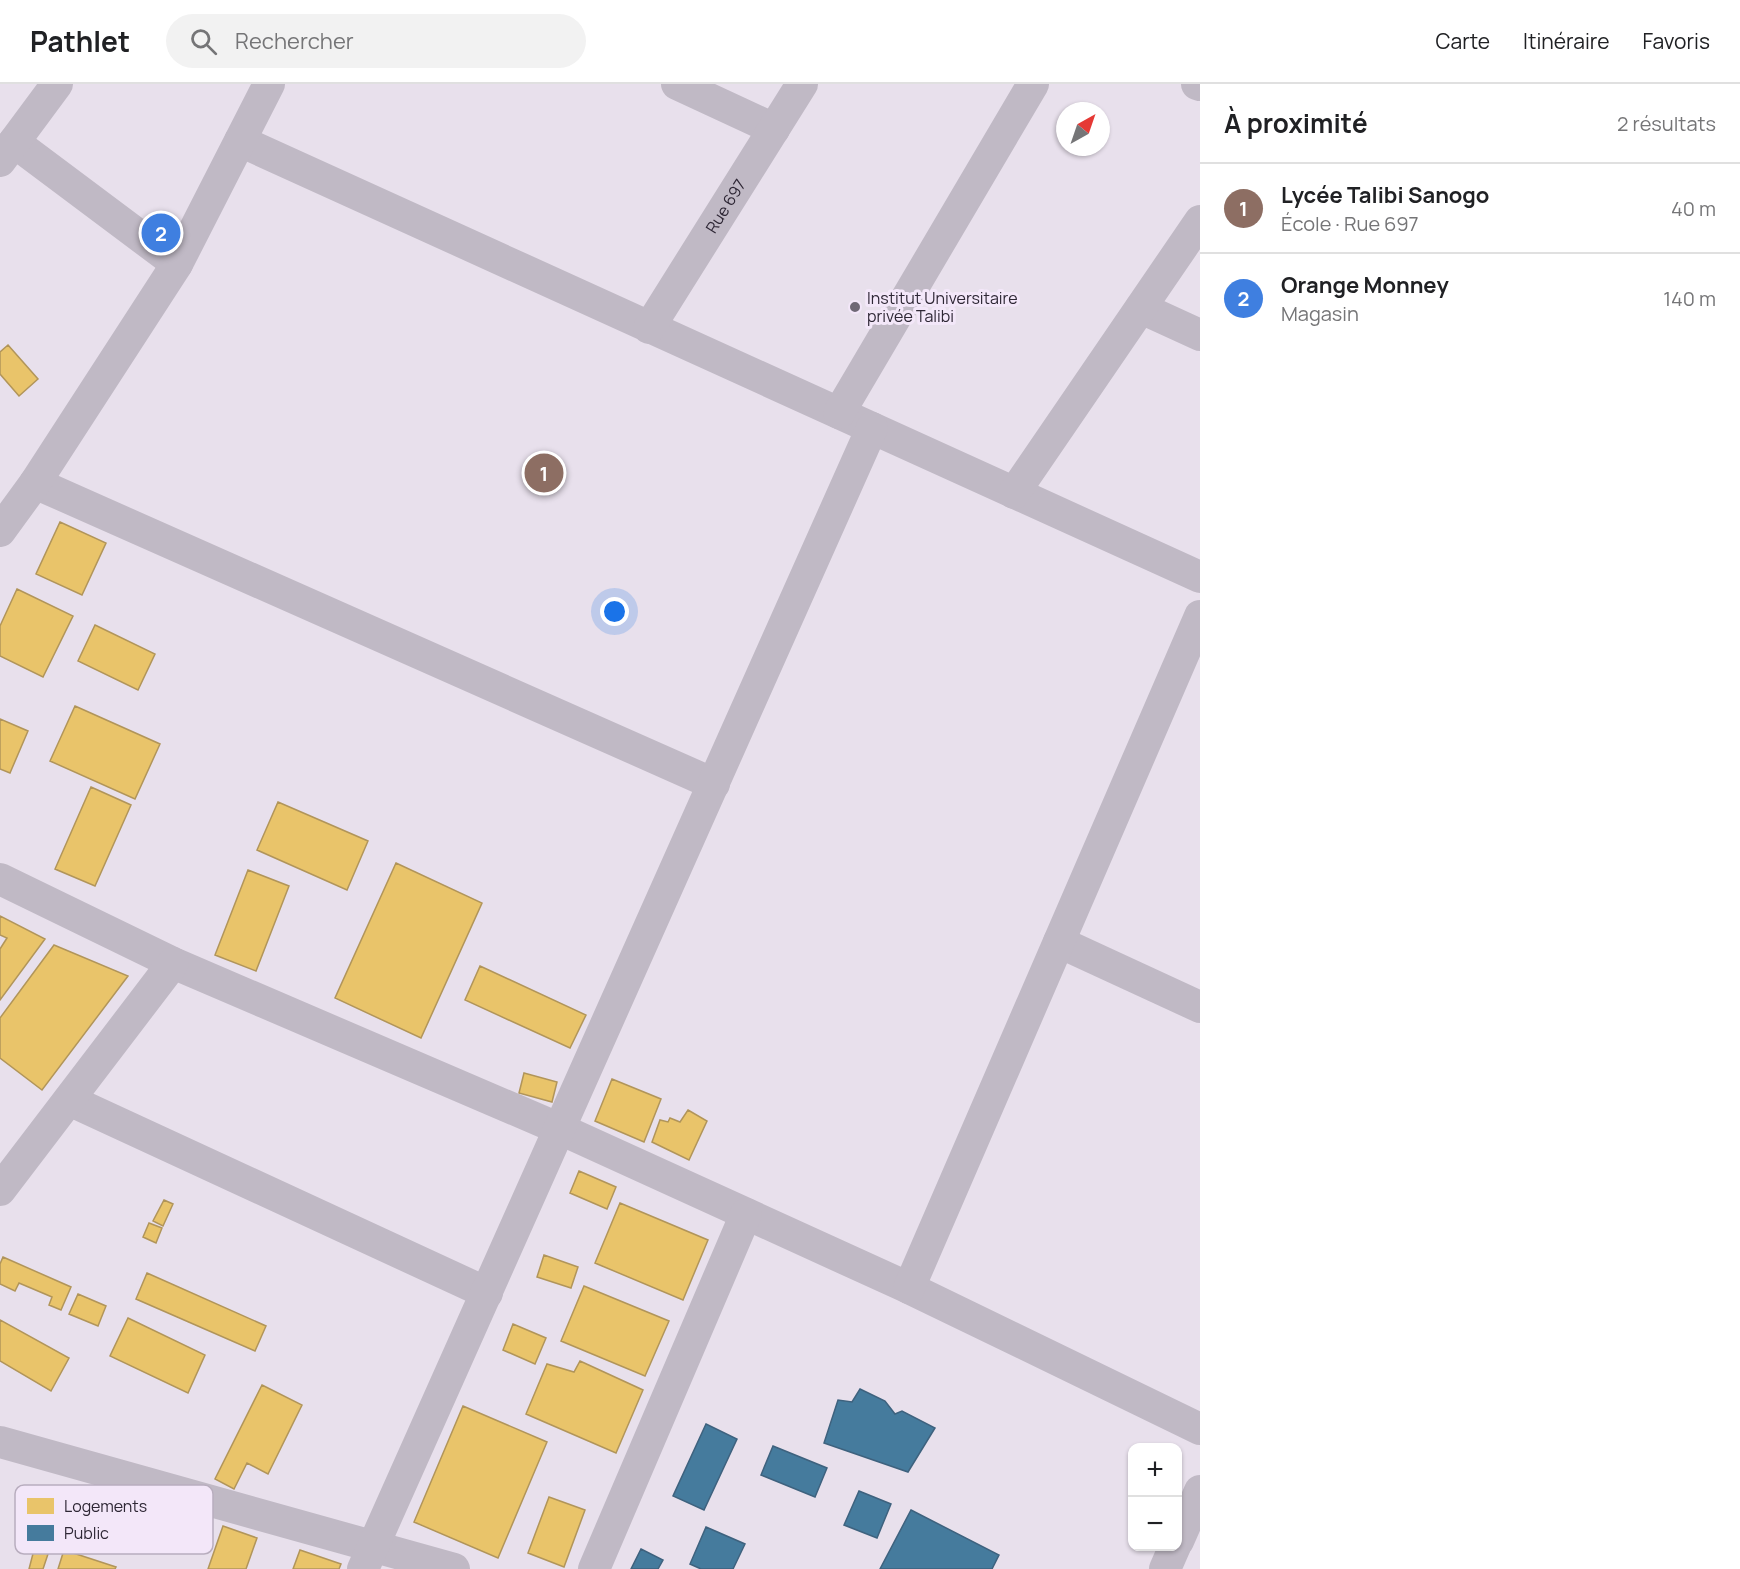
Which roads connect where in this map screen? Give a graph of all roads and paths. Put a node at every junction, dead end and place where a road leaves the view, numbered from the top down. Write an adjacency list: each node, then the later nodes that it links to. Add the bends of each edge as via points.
1 (57, 84): 8 (street)
2 (269, 84): 7 (street)
3 (677, 84): 6 (street)
4 (802, 84): 6 (street, Rue 697)
5 (1034, 84): 14 (street)
6 (774, 129): 12 (street, Rue 697)
7 (240, 141): 10 (street); 12 (street)
8 (7, 151): 10 (street)
9 (1200, 221): 11 (street)
10 (177, 264): 16 (street)
11 (1141, 308): 13 (street); 17 (street)
12 (649, 328): 14 (street)
13 (1200, 335)
14 (839, 413): 15 (street)
15 (872, 428): 17 (street); 21 (street)
16 (35, 483): 18 (street); 21 (street)
17 (1014, 493): 19 (street)
18 (0, 531)
19 (1200, 577)
20 (1200, 616): 23 (street)
21 (714, 784): 27 (street)
22 (0, 879): 24 (street)
23 (1059, 942): 25 (street); 30 (street)
24 (174, 963): 26 (street); 27 (street)
25 (1200, 1007)
26 (69, 1100): 28 (street); 31 (street)
27 (560, 1129): 29 (street); 31 (street)
28 (0, 1190)
29 (746, 1214): 30 (street); 41 (street)
30 (909, 1288): 32 (street)
31 (487, 1293): 39 (street)
32 (1200, 1429)
33 (0, 1442): 34 (street)
34 (136, 1485)
35 (1200, 1491): 37 (street)
36 (213, 1509): 39 (street)
37 (1182, 1532)
38 (1173, 1551): 42 (street)
39 (368, 1558): 40 (street)
40 (454, 1569)
41 (594, 1569)
42 (1165, 1569)

